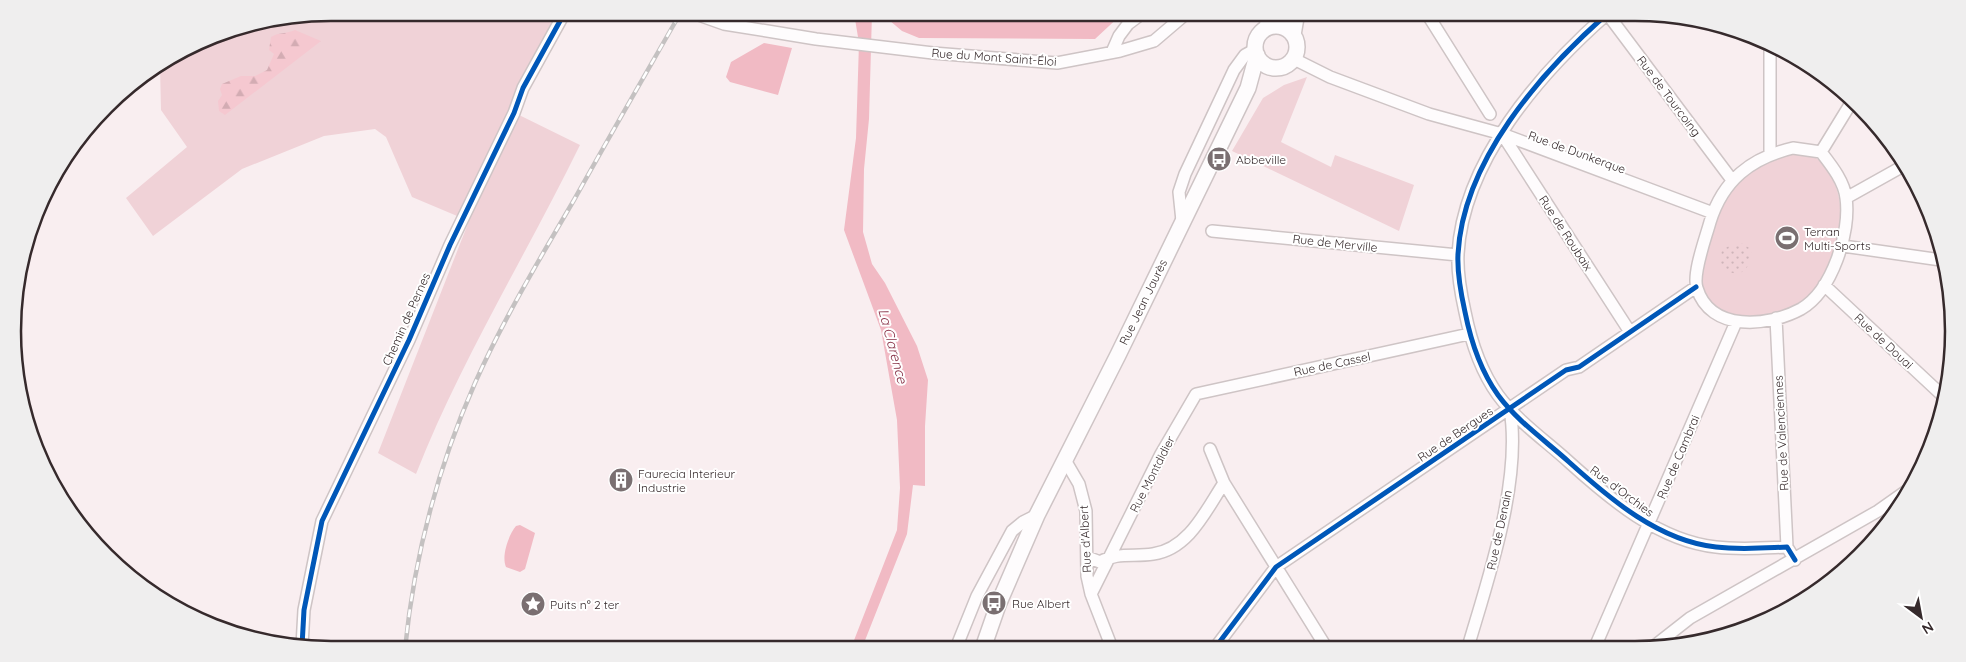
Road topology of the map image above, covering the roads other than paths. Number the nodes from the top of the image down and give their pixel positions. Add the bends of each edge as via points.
1 (560, 21) edge
2 (716, 21) edge
3 (1132, 21) edge
4 (1177, 21) edge
5 (1295, 21) edge
6 (1432, 21) edge
7 (1597, 21) edge
8 (1612, 21) edge
9 (1270, 22) edge
10 (1293, 35) junction
11 (1112, 52) junction
12 (1256, 52) junction
13 (1770, 52) edge
14 (1294, 58) junction
15 (1275, 68) junction
16 (1248, 88) junction
17 (1848, 106) edge
18 (1490, 114) dead end
19 (1502, 134) junction
20 (1821, 152) junction
21 (1770, 153) junction
22 (1899, 169) edge
23 (1732, 180) junction
24 (1846, 198) junction
25 (1713, 213) junction
26 (1182, 221) junction
27 (1212, 231) dead end
28 (1843, 246) junction
29 (1458, 255) junction
30 (1936, 259) edge
31 (1824, 285) junction
32 (1696, 287) junction
33 (1776, 318) junction
34 (1736, 322) junction
35 (1630, 332) junction
36 (1469, 334) junction
37 (1939, 392) edge
38 (1196, 394) joint
39 (1510, 410) junction
40 (1210, 449) dead end
41 (1065, 460) junction
42 (1224, 483) junction
43 (1896, 499) edge
44 (1037, 515) junction
45 (1649, 525) junction
46 (1787, 547) junction
47 (1769, 548) junction
48 (1111, 556) junction
49 (1087, 557) junction
50 (1795, 560) junction
51 (1783, 566) junction
52 (1276, 567) junction
53 (1091, 594) junction
54 (302, 639) edge
55 (1663, 639) edge
56 (959, 641) edge
57 (985, 641) edge
58 (1109, 641) edge
59 (1220, 641) edge
60 (1322, 641) edge
61 (1470, 641) edge
62 (1598, 641) edge

1 - 54 street, Chemin de Pernes via 523,88 409,340 322,521 304,610
2 - 11 street, Rue du Mont Saint-Éloi via 851,44 1057,63
3 - 11 street
4 - 11 street, Rue du Mont Saint-Éloi via 1154,41
5 - 10 main road
6 - 18 street
7 - 19 street via 1543,76
8 - 23 street, Rue de Tourcoing
9 - 10 main road
9 - 12 main road via 1257,39
10 - 14 main road via 1297,47
12 - 15 main road via 1264,64
12 - 16 main road, Rue Jean Jaurès
12 - 26 street via 1245,55 1234,70 1185,174 1179,192
13 - 21 street
14 - 15 main road via 1286,66
14 - 19 street, Rue de Dunkerque via 1330,78 1420,110
15 - 16 main road, Rue Jean Jaurès
16 - 26 main road, Rue Jean Jaurès
17 - 20 street
19 - 25 street, Rue de Dunkerque
19 - 29 street via 1473,186 1463,216
19 - 35 street, Rue de Roubaix
20 - 21 street via 1793,148
20 - 24 street via 1838,177
21 - 23 street
22 - 24 street
23 - 25 street via 1721,194
24 - 28 street
25 - 32 street
26 - 41 main road, Rue Jean Jaurès
27 - 29 street, Rue de Merville
28 - 30 street
28 - 31 street
29 - 36 street via 1460,291
31 - 33 street via 1802,308
31 - 37 street, Rue de Douai
32 - 34 street via 1704,303 1717,315
32 - 35 street, Rue de Bergues
33 - 34 street
33 - 46 street, Rue de Valenciennes
34 - 45 street, Rue de Cambrai
35 - 39 street, Rue de Bergues via 1579,367 1566,370
36 - 38 street, Rue de Cassel
36 - 39 street via 1482,368
38 - 48 street, Rue Montdidier via 1161,454
39 - 45 street, Rue d'Orchies via 1592,483
39 - 52 street, Rue de Bergues
39 - 61 street, Rue de Denain via 1512,463 1488,581
40 - 42 street
41 - 44 main road, Rue Jean Jaurès
41 - 49 street, Rue d'Albert via 1079,484 1086,511
42 - 48 street via 1192,532 1172,549 1154,554
42 - 52 street
43 - 50 street
44 - 56 street via 1012,531 977,596
44 - 57 main road, Rue Jean Jaurès
45 - 47 street, Rue d'Orchies via 1690,542 1714,547
45 - 62 street, Rue de Cambrai
46 - 47 street, Rue d'Orchies
46 - 50 street
47 - 51 street
48 - 49 street via 1100,562
48 - 53 street, Rue Montdidier
49 - 53 street, Rue d'Albert
50 - 51 street
51 - 55 street via 1690,618
52 - 59 street, Rue de Bergues
52 - 60 street
53 - 58 street, Rue d'Albert

